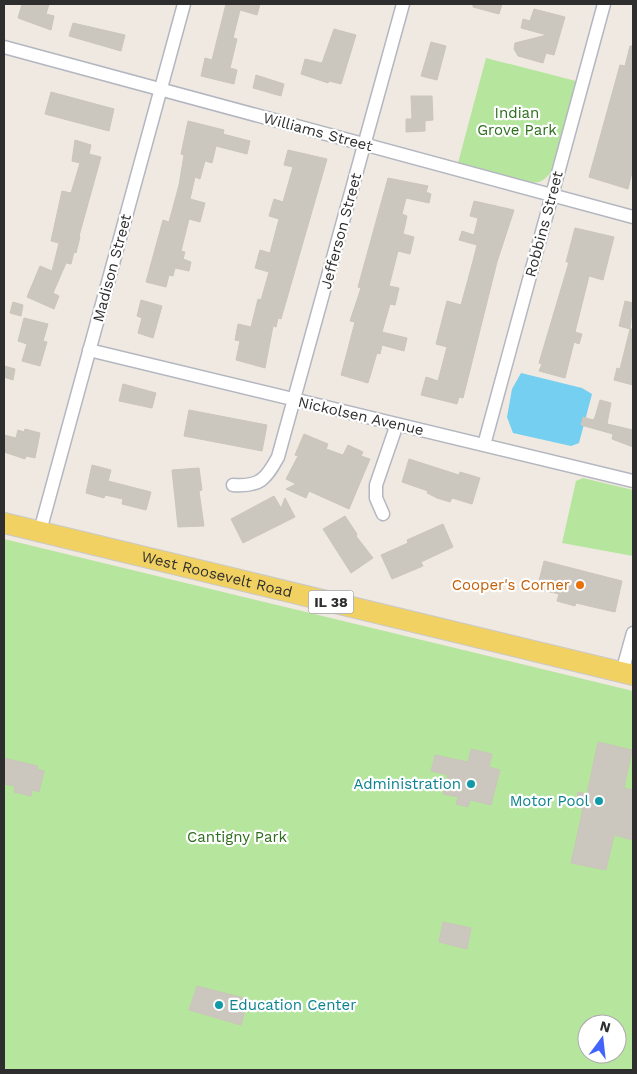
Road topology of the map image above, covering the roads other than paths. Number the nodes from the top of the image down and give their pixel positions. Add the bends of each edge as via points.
1 (184, 4) edge
2 (403, 4) edge
3 (604, 4) edge
4 (4, 47) edge
5 (160, 89) junction
6 (365, 145) junction
7 (552, 195) junction
8 (633, 217) edge
9 (89, 350) junction
10 (295, 400) junction
11 (397, 424) junction
12 (484, 445) junction
13 (633, 481) edge
14 (233, 485) dead end
15 (384, 514) dead end
16 (4, 523) edge
17 (40, 531) junction
18 (633, 633) edge
19 (628, 674) edge

1 - 5 street, Madison Street
2 - 6 street, Jefferson Street
3 - 7 street, Robbins Street
4 - 5 street, Williams Street
5 - 6 street, Williams Street
5 - 9 street, Madison Street
6 - 7 street, Williams Street
6 - 10 street, Jefferson Street
7 - 8 street, Williams Street
7 - 12 street, Robbins Street
9 - 10 street, Nickolsen Avenue
9 - 17 street, Madison Street
10 - 11 street, Nickolsen Avenue
10 - 14 street, Jefferson Street via 278,457 268,476 249,486
11 - 12 street, Nickolsen Avenue
11 - 15 street via 376,485 376,498
12 - 13 street, Nickolsen Avenue
16 - 17 main road, West Roosevelt Road / IL 38
17 - 19 main road, West Roosevelt Road / IL 38
18 - 19 street

